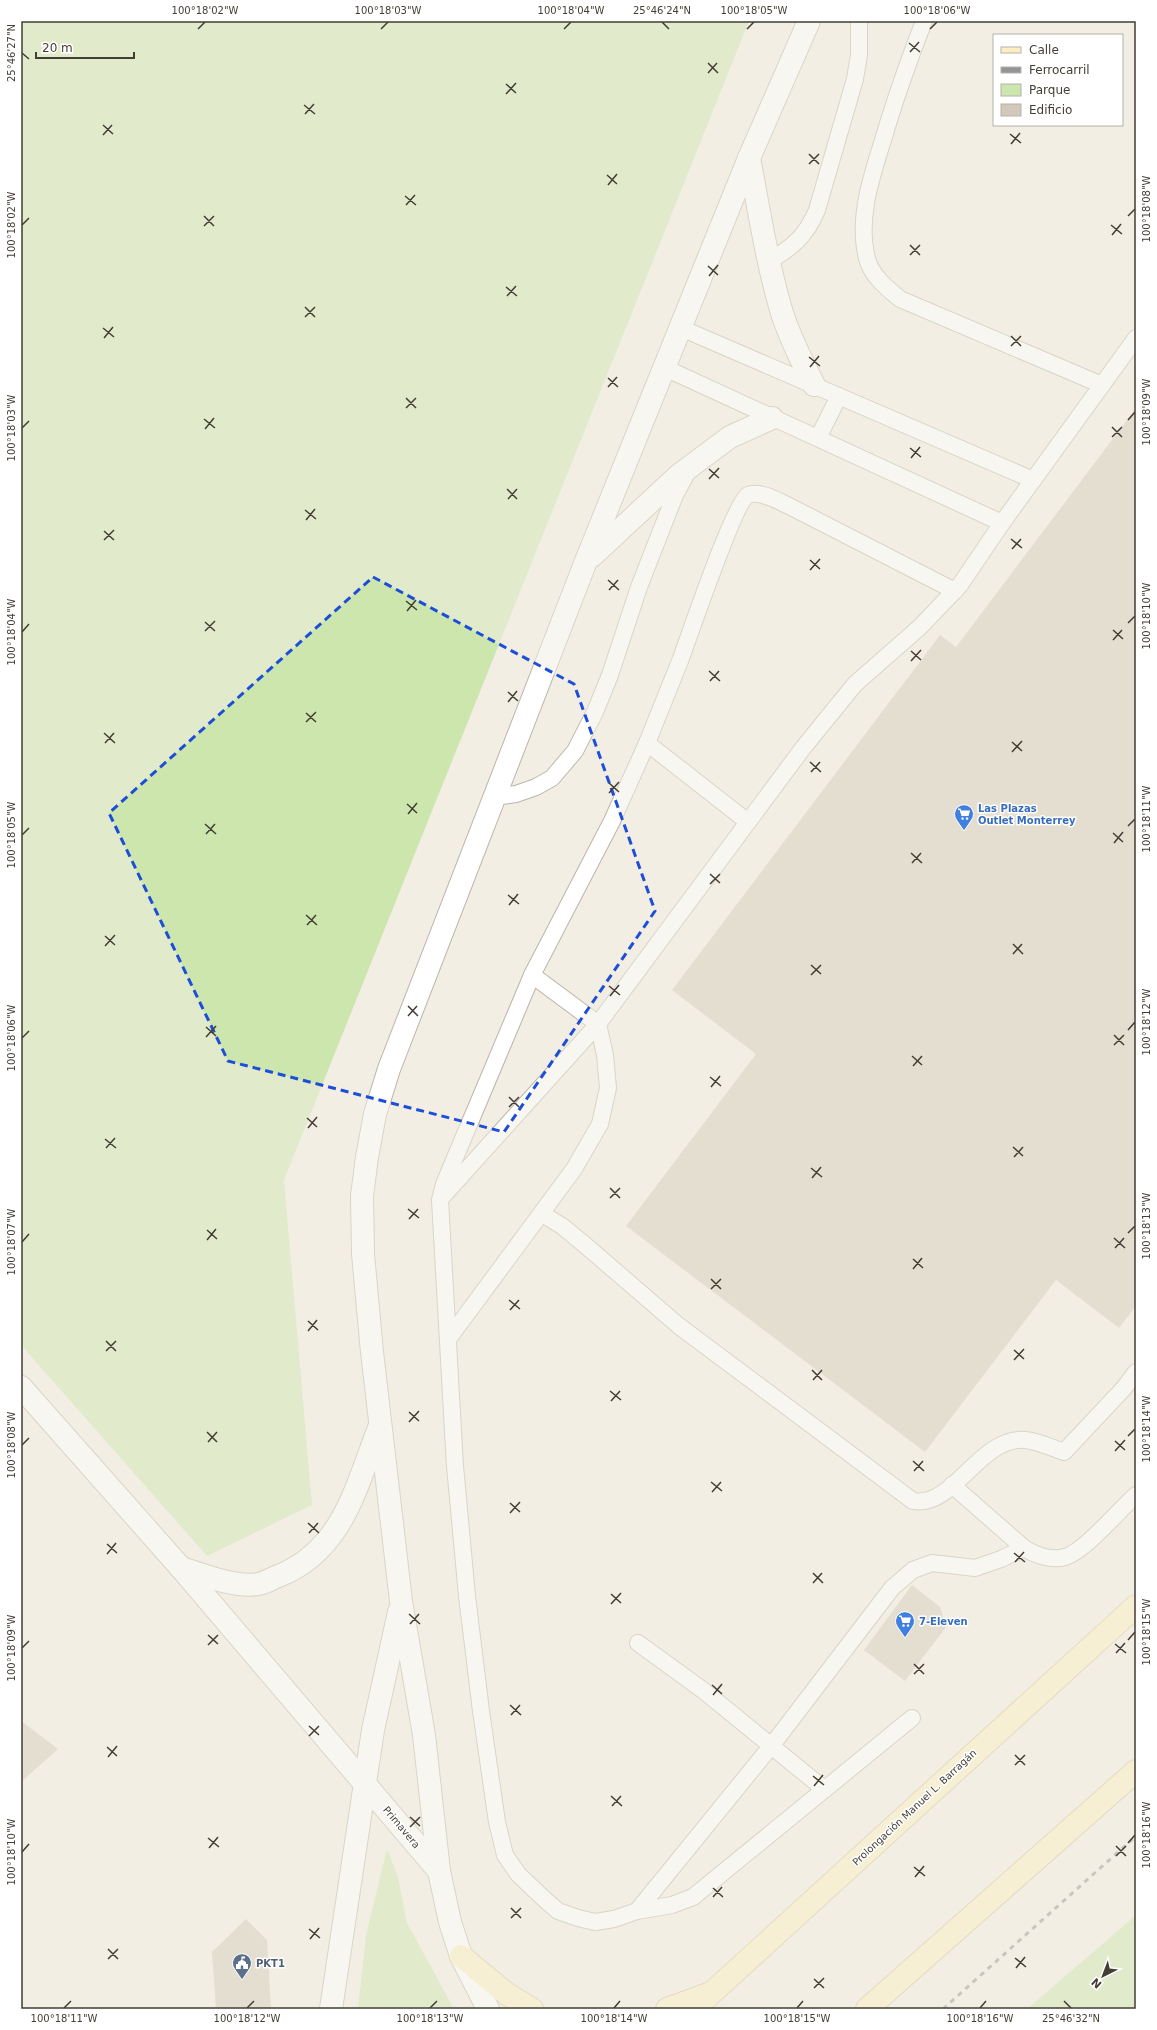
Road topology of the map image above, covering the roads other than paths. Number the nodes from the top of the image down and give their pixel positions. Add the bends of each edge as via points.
1 (809, 21) edge
2 (859, 21) edge
3 (924, 21) edge
4 (749, 158) junction
5 (769, 261) junction
6 (681, 328) junction
7 (1136, 338) edge
8 (665, 368) junction
9 (814, 385) junction
10 (1102, 385) junction
11 (839, 396) junction
12 (772, 418) junction
13 (818, 438) junction
14 (691, 466) junction
15 (1033, 480) junction
16 (1002, 522) junction
17 (586, 561) junction
18 (955, 590) junction
19 (646, 743) junction
20 (495, 797) junction
21 (748, 822) junction
22 (532, 975) junction
23 (598, 1024) junction
24 (440, 1200) junction
25 (542, 1214) junction
26 (449, 1338) junction
27 (1136, 1372) edge
28 (21, 1387) edge
29 (380, 1425) junction
30 (952, 1484) junction
31 (1136, 1494) edge
32 (1024, 1548) junction
33 (181, 1568) junction
34 (401, 1601) junction
35 (1136, 1606) edge
36 (638, 1643) dead end
37 (912, 1718) dead end
38 (772, 1745) junction
39 (1136, 1771) edge
40 (365, 1783) junction
41 (824, 1789) junction
42 (439, 1871) junction
43 (637, 1911) junction
44 (461, 1956) junction
45 (712, 1992) junction
46 (331, 2009) edge
47 (488, 2009) edge
48 (532, 2009) edge
49 (667, 2009) edge
50 (694, 2009) edge
51 (867, 2009) edge

1 - 4 street
2 - 5 lane via 859,55 855,79 817,210 811,225 800,239
3 - 10 lane via 897,94 864,213 864,246 869,264 878,280 900,299
4 - 5 street
4 - 6 street
5 - 9 street via 782,314 796,350
6 - 8 street
6 - 9 lane
7 - 10 lane
8 - 12 lane
8 - 17 street
9 - 11 lane
10 - 15 lane
11 - 13 lane
11 - 15 lane
12 - 13 lane
12 - 14 street via 730,437
13 - 16 lane
14 - 17 street
14 - 20 lane via 667,516 639,587 610,675 575,750 552,778 516,794
15 - 16 lane
16 - 18 lane
17 - 20 street
18 - 19 lane via 766,496 748,496 739,507 712,572 680,661
18 - 21 lane via 920,627 855,684
19 - 21 lane
19 - 22 lane via 612,821
20 - 29 street via 388,1068 375,1114 367,1157 362,1196 363,1254
21 - 23 lane
22 - 23 lane
22 - 24 lane via 444,1184
23 - 24 lane
23 - 25 lane via 605,1055 608,1088 600,1124 574,1169
24 - 26 lane
25 - 26 lane
25 - 30 lane via 586,1245 679,1326 913,1501 922,1503 932,1500
26 - 43 lane via 455,1466 467,1596 497,1822 505,1855 518,1874 558,1911 595,1922
27 - 30 lane via 1064,1452 1025,1440 1010,1442 992,1450
28 - 33 street, Primavera
29 - 33 street via 343,1517 329,1540 310,1559 295,1569 258,1584 229,1582
29 - 34 street
30 - 32 lane
31 - 32 lane via 1079,1549 1064,1557 1049,1558 1033,1554
32 - 38 lane via 975,1568 932,1562 913,1570 901,1579
33 - 40 street, Primavera
34 - 40 street via 377,1710
34 - 42 street via 424,1735
35 - 45 main road, Prolongación Manuel L. Barragán
36 - 38 lane
37 - 41 lane
38 - 41 lane
38 - 43 lane
39 - 51 main road
40 - 42 street, Primavera
40 - 46 street
41 - 43 lane via 693,1897 672,1905
42 - 44 street via 450,1922
44 - 47 street
44 - 48 main road via 507,1994
45 - 49 main road
45 - 50 main road, Prolongación Manuel L. Barragán

